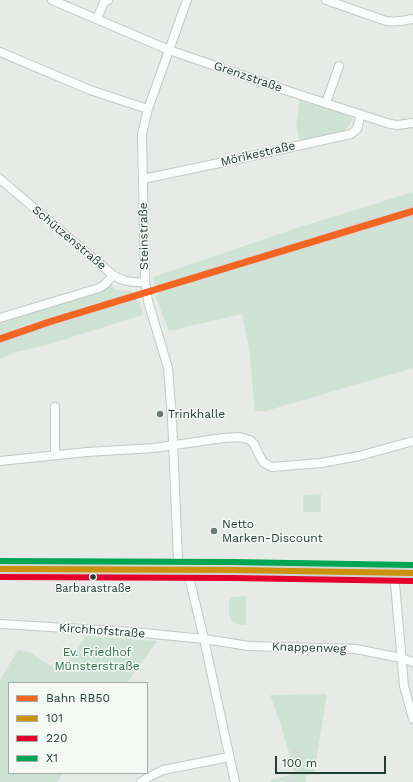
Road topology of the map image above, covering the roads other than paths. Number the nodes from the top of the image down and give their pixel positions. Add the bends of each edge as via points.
1 (52, 0) edge
2 (108, 0) edge
3 (187, 0) edge
4 (326, 0) edge
5 (97, 19) junction
6 (413, 19) edge
7 (169, 50) junction
8 (0, 52) edge
9 (339, 66) dead end
10 (326, 103) junction
11 (148, 110) junction
12 (361, 114) junction
13 (413, 123) edge
14 (0, 179) edge
15 (143, 179) junction
16 (113, 275) junction
17 (145, 282) junction
18 (0, 318) edge
19 (55, 407) dead end
20 (413, 441) edge
21 (173, 445) junction
22 (55, 455) junction
23 (0, 461) edge
24 (0, 569) edge
25 (183, 570) junction
26 (394, 572) junction
27 (413, 573) edge
28 (0, 624) edge
29 (204, 639) junction
30 (401, 658) junction
31 (413, 662) edge
32 (413, 719) edge
33 (229, 757) junction
34 (141, 782) edge
35 (235, 782) edge

1 - 5 street, Grenzstraße
2 - 5 street via 104,2
3 - 7 street, Steinstraße
4 - 6 street via 386,21 402,22
5 - 7 street, Grenzstraße
7 - 10 street, Grenzstraße
7 - 11 street, Steinstraße
8 - 11 street via 90,90
9 - 10 street
10 - 12 street, Grenzstraße
11 - 15 street, Steinstraße via 142,134
12 - 13 street, Grenzstraße via 390,124
12 - 15 street, Mörikestraße via 357,130 351,134
14 - 16 street, Schützenstraße
15 - 17 street, Steinstraße
16 - 17 street, Schützenstraße via 126,282
16 - 18 street via 99,288
17 - 21 street, Steinstraße via 148,301 168,368
19 - 22 street
20 - 21 street via 359,456 272,467 264,463 250,440 240,437
21 - 22 street
21 - 25 street, Steinstraße via 178,560
22 - 23 street
24 - 25 main road
25 - 26 main road
25 - 29 street via 190,581
26 - 27 main road
26 - 30 street
28 - 29 street, Kirchhofstraße
29 - 30 street, Knappenweg via 248,646 356,649
29 - 33 street
30 - 31 street, Knappenweg
30 - 32 street via 404,686
33 - 34 street via 163,770
33 - 35 street

